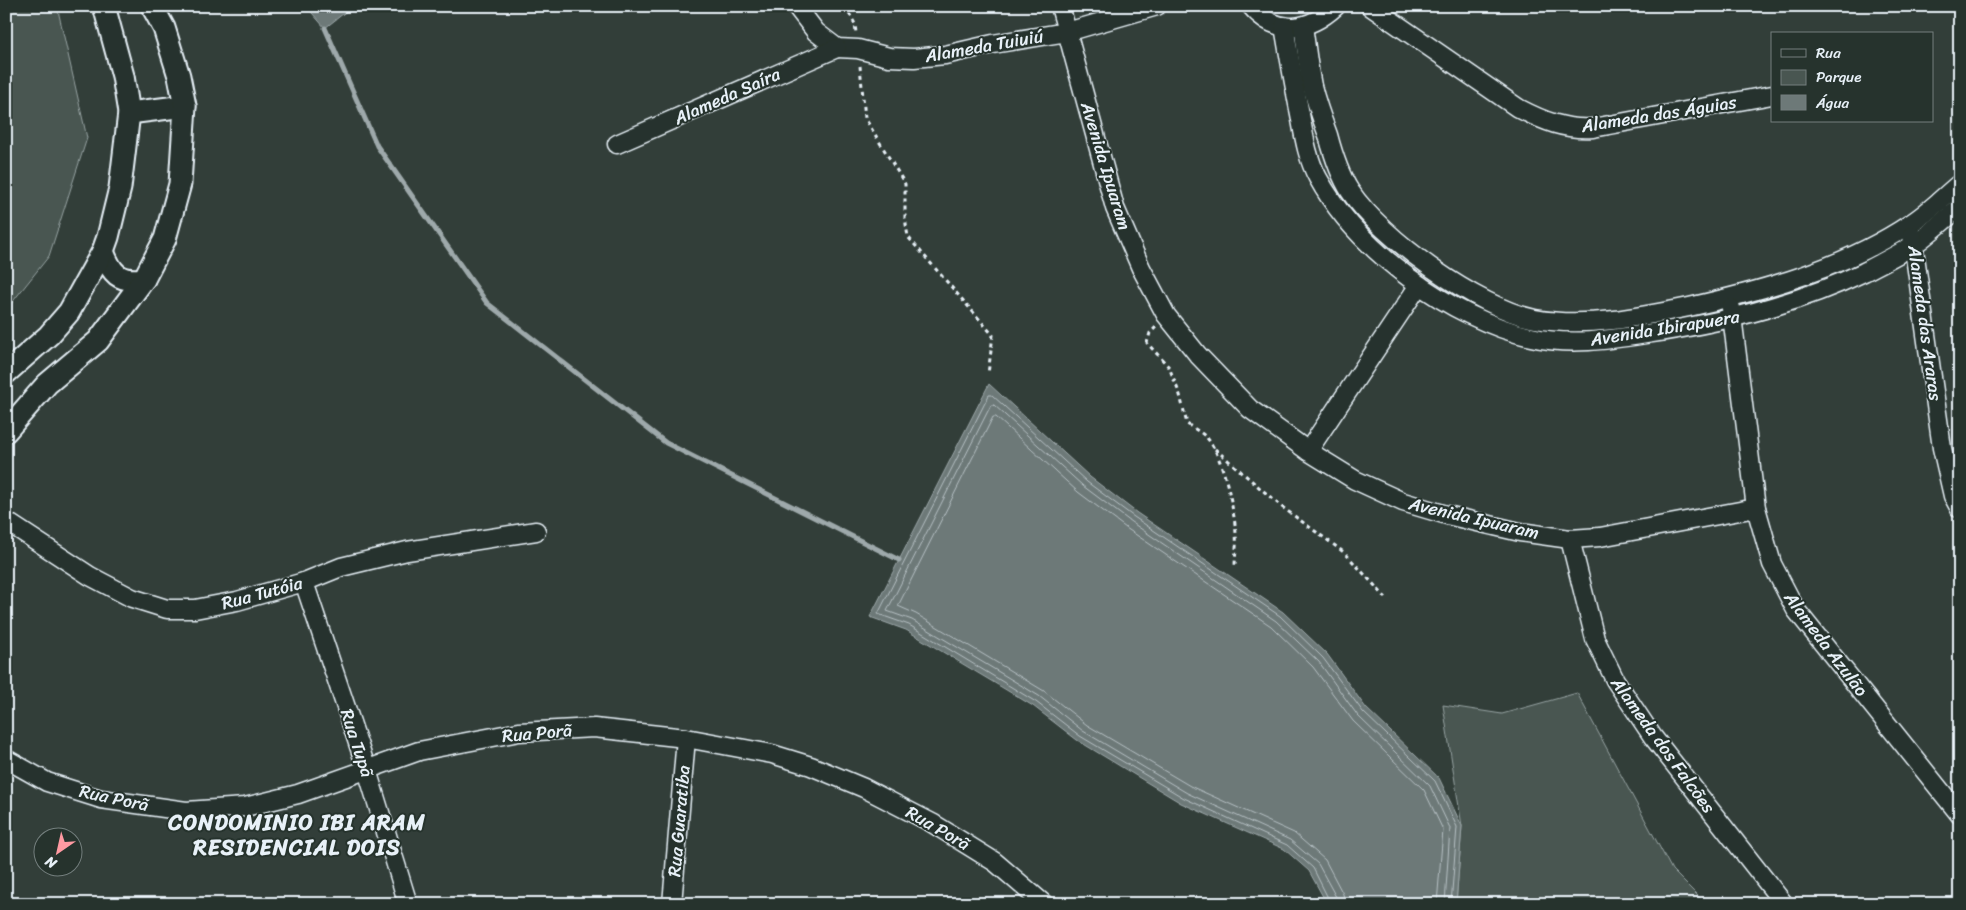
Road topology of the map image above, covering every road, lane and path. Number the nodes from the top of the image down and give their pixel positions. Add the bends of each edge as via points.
1 (104, 6) edge
2 (152, 6) edge
3 (796, 6) edge
4 (845, 6) edge
5 (1060, 6) edge
6 (1157, 6) edge
7 (1251, 6) edge
8 (1336, 6) edge
9 (1370, 6) edge
10 (1284, 26) junction
11 (1303, 26) junction
12 (1067, 32) junction
13 (837, 48) junction
14 (858, 49) junction
15 (1771, 95) edge
16 (185, 106) junction
17 (129, 113) junction
18 (617, 144) dead end
19 (1960, 184) edge
20 (1960, 207) edge
21 (1909, 225) junction
22 (1915, 244) junction
23 (104, 251) junction
24 (144, 279) junction
25 (1419, 285) junction
26 (1730, 298) junction
27 (1166, 315) junction
28 (1732, 319) junction
29 (6, 373) edge
30 (988, 374) dead end
31 (6, 431) edge
32 (1214, 448) junction
33 (1308, 451) junction
34 (1756, 508) junction
35 (1960, 509) edge
36 (6, 521) edge
37 (536, 531) dead end
38 (1570, 539) junction
39 (1235, 568) dead end
40 (304, 582) junction
41 (1386, 598) dead end
42 (686, 738) junction
43 (6, 759) edge
44 (367, 770) junction
45 (1960, 815) edge
46 (408, 904) edge
47 (672, 904) edge
48 (1044, 904) edge
49 (1784, 904) edge

1 - 17 street via 123,76
2 - 16 street via 164,28
3 - 13 street via 816,32
4 - 14 path via 855,24
5 - 12 street, Avenida Ipuaram
6 - 12 street, Alameda Tuiuiú
7 - 10 street via 1270,22
8 - 11 street via 1322,19
9 - 15 street, Alameda das Águias via 1518,108 1559,126 1593,128
10 - 11 street
10 - 25 street, Avenida Ibirapuera via 1307,151 1317,177 1366,243
11 - 26 street, Avenida Ibirapuera via 1312,86 1336,161 1350,191 1381,227 1422,262 1501,309 1534,319 1588,322 1651,315
12 - 14 street, Alameda Tuiuiú via 914,58 889,57
12 - 27 street, Avenida Ipuaram via 1115,208
13 - 14 street, Alameda Tuiuiú
13 - 18 street, Alameda Saíra
14 - 30 path via 865,118 905,184 908,237 993,335
16 - 17 street
16 - 24 street via 180,184 165,239
17 - 23 street via 120,188
19 - 21 street, Avenida Ibirapuera
20 - 22 street, Avenida Ibirapuera
21 - 22 street, Alameda das Araras
21 - 26 street, Avenida Ibirapuera via 1860,252 1787,281
22 - 28 street, Avenida Ibirapuera via 1829,288
22 - 35 street, Alameda das Araras via 1942,448 1953,496
23 - 24 street via 111,268 121,277 133,281
23 - 29 street via 69,312 49,335
24 - 31 street via 98,341 46,384
25 - 28 street, Avenida Ibirapuera via 1495,326 1540,338 1576,342 1601,341
25 - 33 street
26 - 28 street, Alameda Azulão
27 - 32 path via 1150,333 1147,343 1169,367 1187,424 1206,437
27 - 33 street, Avenida Ipuaram via 1250,409
28 - 34 street, Alameda Azulão
32 - 39 path via 1232,502 1236,534
32 - 41 path via 1282,507 1345,553
33 - 38 street, Avenida Ipuaram via 1354,480 1403,502 1520,532
34 - 38 street, Avenida Ipuaram via 1600,537
34 - 45 street, Alameda Azulão via 1772,564 1796,610
36 - 40 street, Rua Tutóia via 90,576 132,598 167,609 195,610
37 - 40 street, Rua Tutóia via 407,550 341,567
38 - 49 street, Alameda dos Falcões via 1595,639 1614,680 1653,737
40 - 44 street, Rua Tupã
42 - 44 street, Rua Porã via 594,728 519,732 419,751
42 - 47 street, Rua Guaratiba
42 - 48 street, Rua Porã via 772,754 864,788 932,823 996,862
43 - 44 street, Rua Porã via 47,782 101,799 186,811 245,807 298,794
44 - 46 street, Rua Tupã

